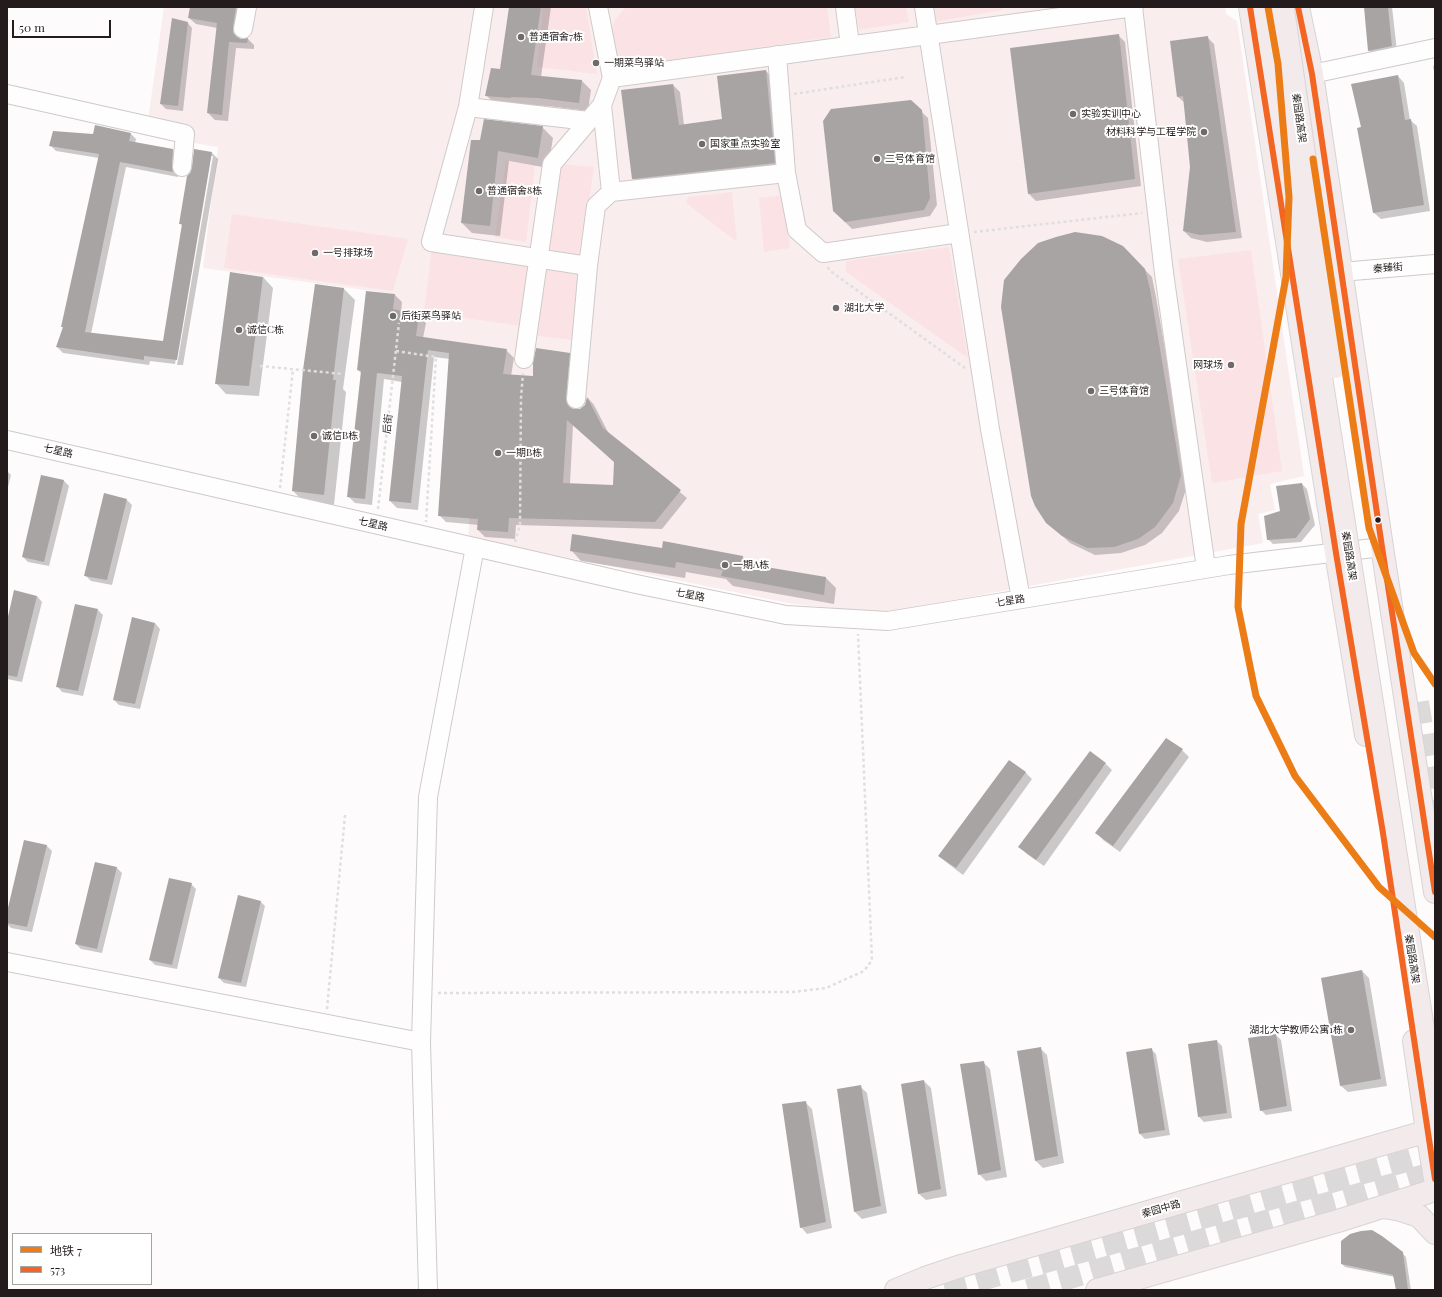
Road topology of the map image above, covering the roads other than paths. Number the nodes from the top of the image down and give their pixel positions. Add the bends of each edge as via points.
1 (247, 7) edge
2 (484, 7) edge
3 (598, 7) edge
4 (845, 7) edge
5 (924, 7) edge
6 (1133, 7) edge
7 (1274, 8) edge
8 (1011, 15) edge
9 (243, 29) dead end
10 (929, 34) junction
11 (850, 45) junction
12 (1435, 48) edge
13 (777, 55) junction
14 (1312, 74) junction
15 (612, 78) junction
16 (7, 94) edge
17 (602, 105) junction
18 (468, 107) junction
19 (588, 121) junction
20 (182, 167) dead end
21 (786, 173) junction
22 (611, 192) junction
23 (959, 233) junction
24 (538, 258) junction
25 (1435, 264) edge
26 (588, 266) junction
27 (1341, 272) junction
28 (524, 359) road end
29 (576, 399) dead end
30 (7, 440) edge
31 (475, 547) junction
32 (1382, 547) junction
33 (1336, 552) junction
34 (1206, 568) junction
35 (1021, 599) junction
36 (1397, 640) junction
37 (1418, 702) tunnel mouth
38 (1435, 892) edge
39 (7, 962) edge
40 (1435, 1013) edge
41 (421, 1042) junction
42 (1417, 1060) junction
43 (1435, 1105) edge
44 (1431, 1130) edge
45 (1382, 1146) junction
46 (1435, 1179) edge
47 (1435, 1190) edge
48 (1384, 1207) junction
49 (1435, 1233) edge
50 (428, 1290) edge
51 (896, 1290) edge
52 (1097, 1290) edge

1 - 9 street
2 - 18 street
3 - 15 street
4 - 11 street
5 - 10 street
6 - 8 street
6 - 34 street via 1164,273
7 - 14 main road
7 - 33 main road
7 - 40 main road, 秦园路高架, bridge
7 - 43 main road, 秦园路高架, bridge
8 - 10 street
10 - 11 street
10 - 23 street
11 - 13 street
12 - 14 street
13 - 15 street
13 - 21 street
14 - 27 main road
15 - 17 street
16 - 20 street via 185,134
17 - 19 street
17 - 22 street
18 - 19 street
18 - 24 street via 431,242
19 - 24 street via 552,164
21 - 22 street
21 - 23 street via 797,230 823,253
22 - 26 street via 596,206
23 - 35 street via 990,430
24 - 26 street
24 - 28 street
25 - 27 street, 秦臻街
26 - 29 street
27 - 32 main road
30 - 31 street, 七星路
31 - 35 street, 七星路 via 786,615 888,621
31 - 41 street via 428,797
32 - 33 street, 七星路
32 - 36 main road
33 - 34 street, 七星路
33 - 42 main road via 1383,833
34 - 35 street, 七星路
36 - 37 main road
36 - 38 main road
39 - 41 street
41 - 50 street
42 - 44 main road
42 - 45 main road via 1415,1108 1410,1121 1402,1132
44 - 45 main road, 秦园中路
44 - 46 main road
45 - 51 main road, 秦园中路 via 961,1266
47 - 48 main road
48 - 49 main road via 1419,1216
48 - 52 main road

